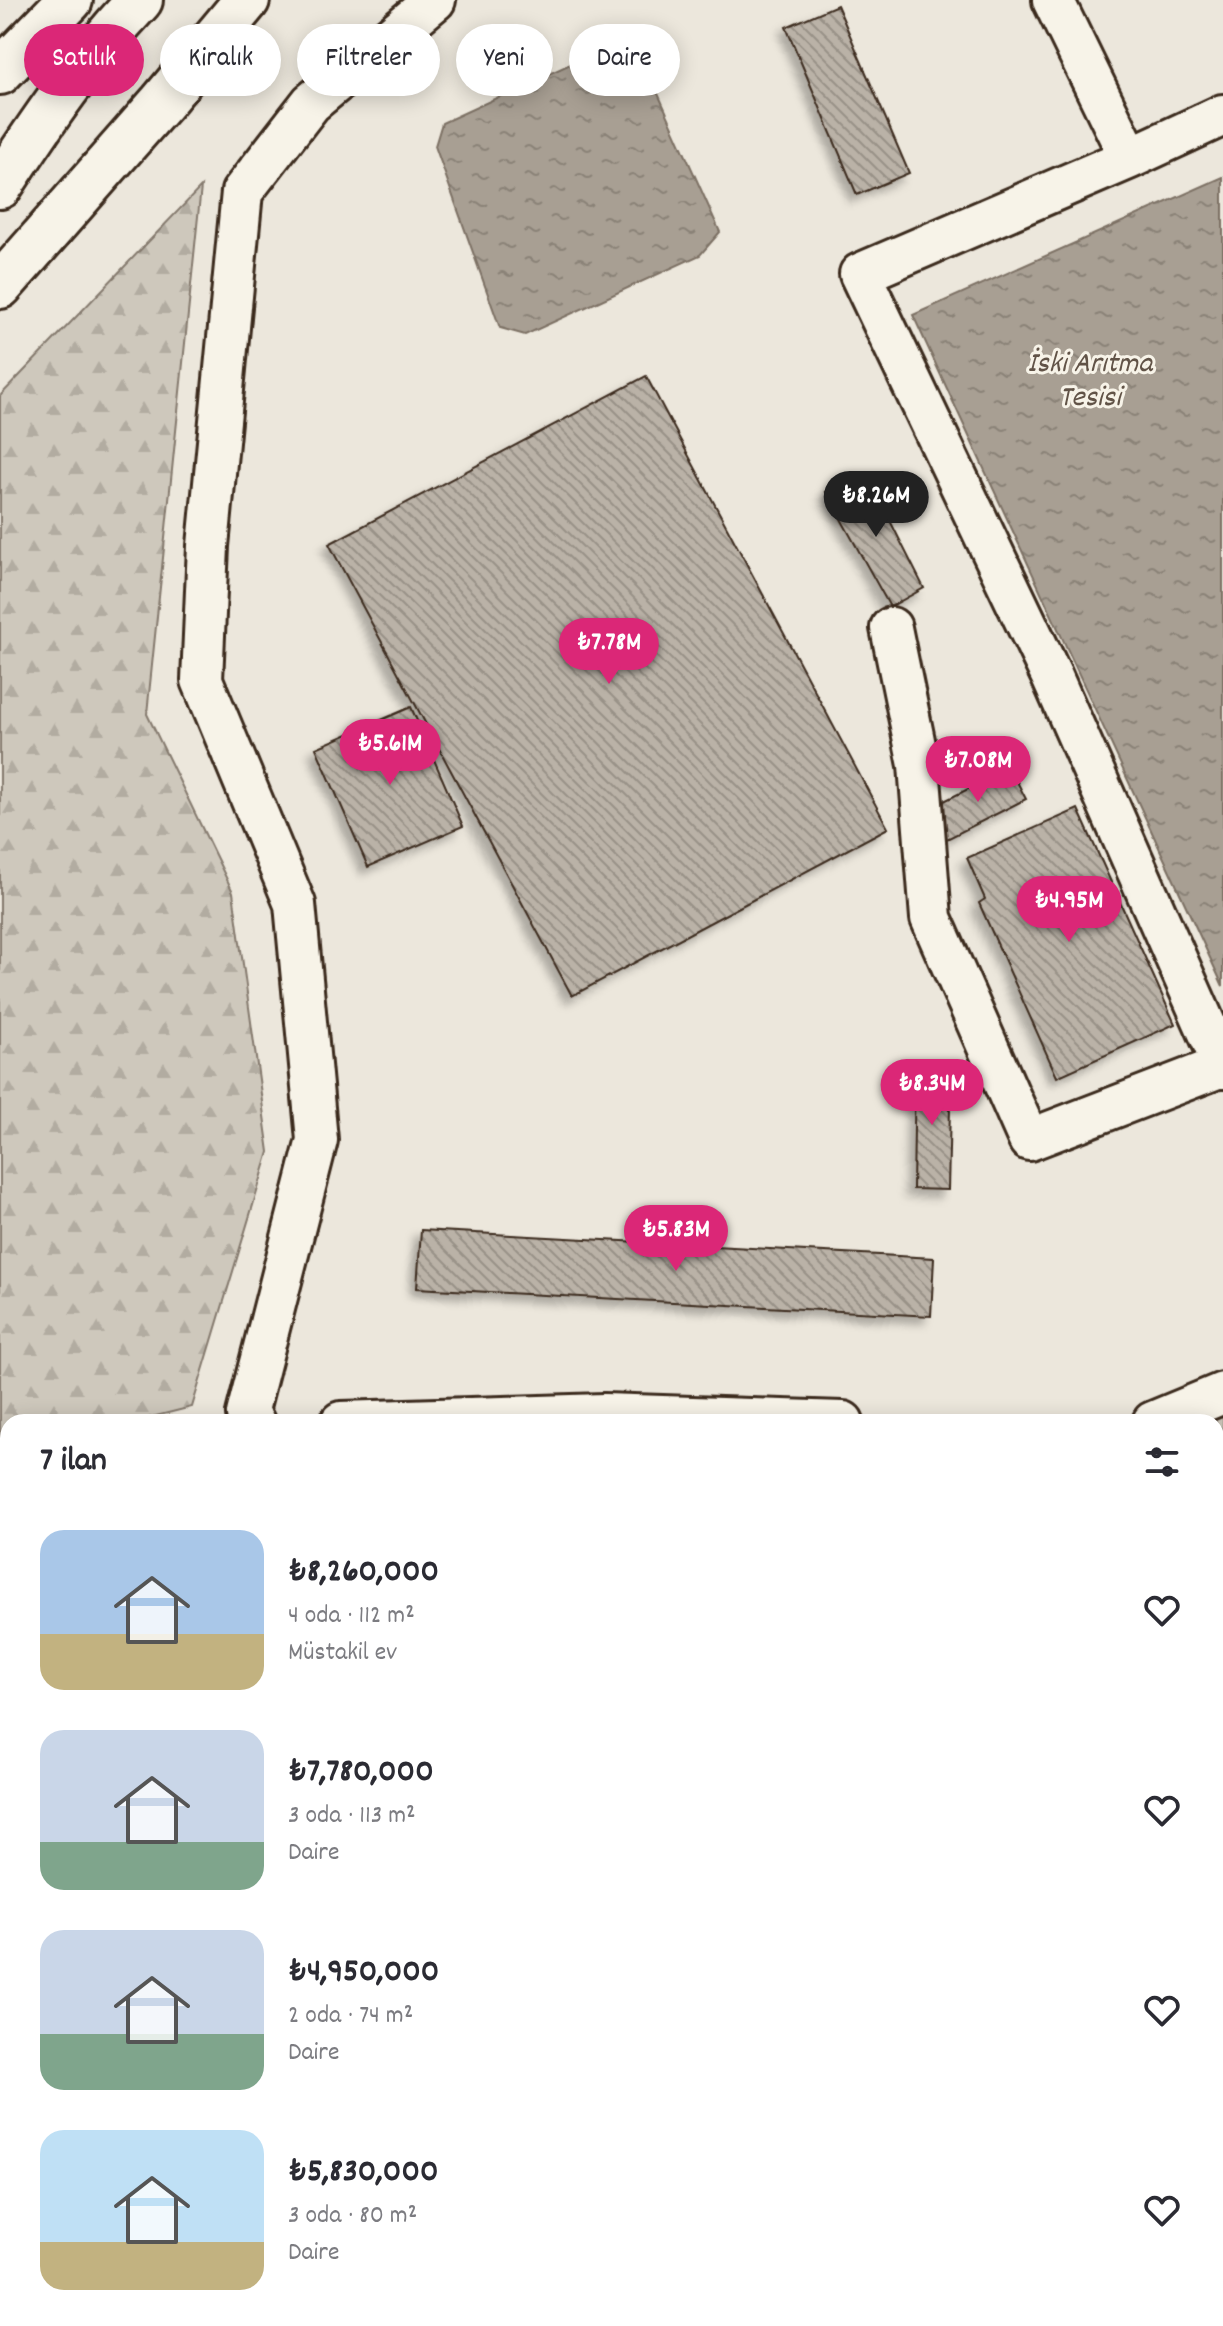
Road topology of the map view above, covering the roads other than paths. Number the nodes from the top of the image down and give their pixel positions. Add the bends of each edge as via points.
1 (70, 0) edge
2 (140, 0) edge
3 (247, 0) edge
4 (435, 0) edge
5 (1053, 0) edge
6 (0, 72) edge
7 (1223, 115) edge
8 (1130, 158) junction
9 (0, 186) edge
10 (0, 286) edge
11 (891, 628) dead end
12 (1223, 1066) edge
13 (1223, 1393) edge
14 (247, 1414) edge
15 (1172, 1414) edge

1 - 6 highway
2 - 9 highway via 60,96
3 - 10 highway
4 - 14 lane via 311,103 242,192 208,546 202,680 295,904 317,1140
5 - 8 lane
7 - 8 lane
8 - 12 lane via 860,274 1052,677
11 - 12 lane via 919,765 931,918 1029,1140
13 - 15 lane

